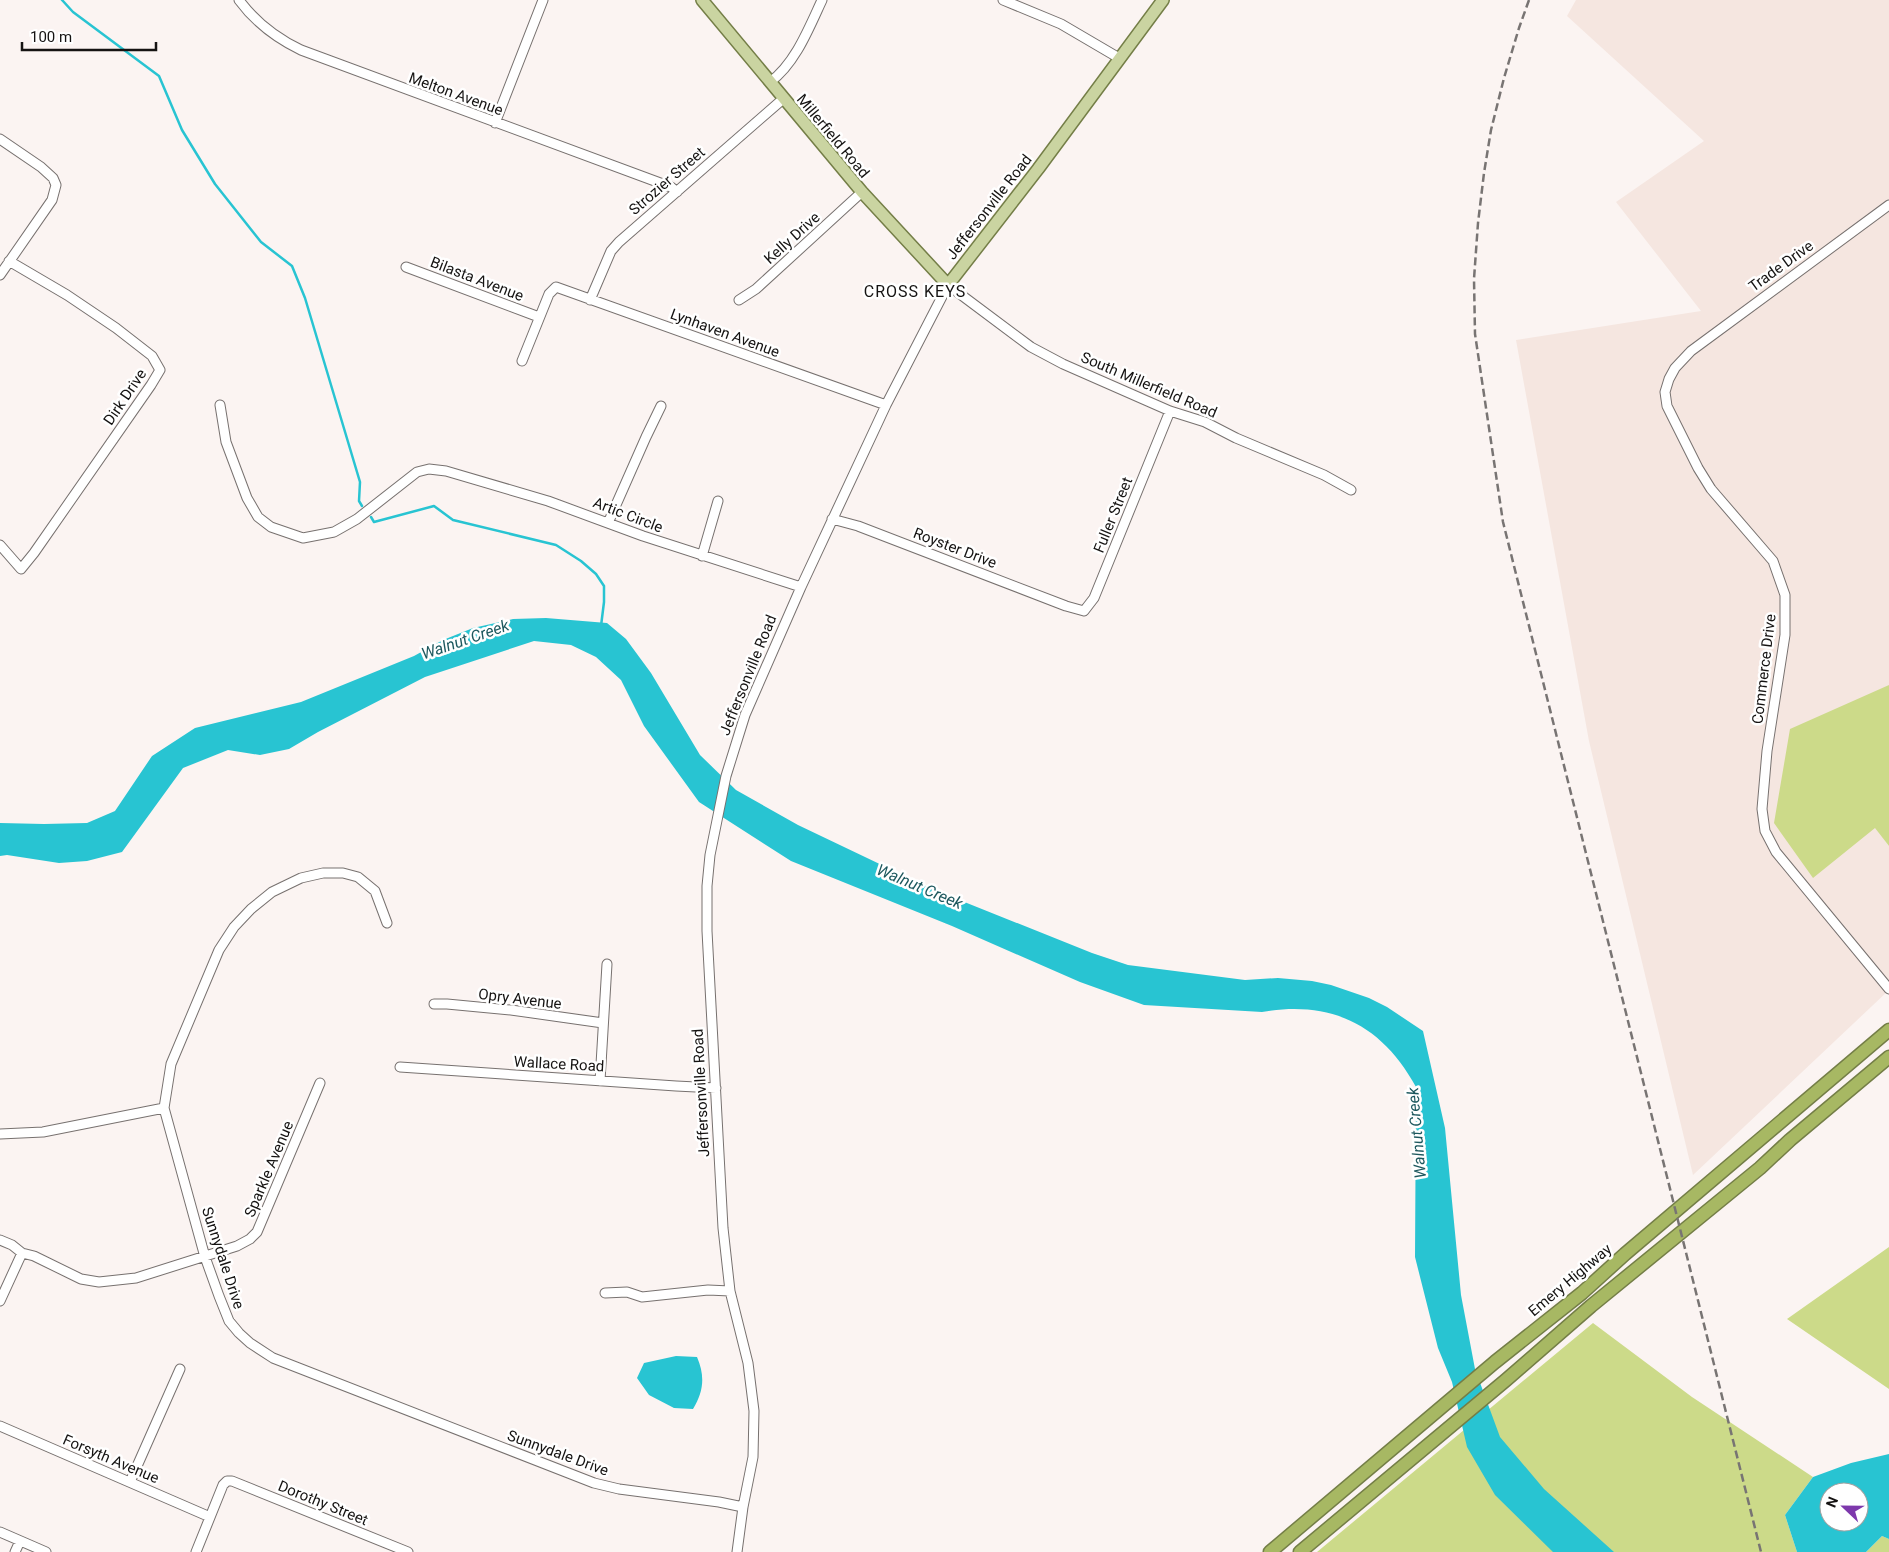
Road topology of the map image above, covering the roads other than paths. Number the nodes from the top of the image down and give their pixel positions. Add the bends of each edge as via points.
1 (239, 0) edge
2 (543, 0) edge
3 (702, 0) edge
4 (822, 0) edge
5 (1003, 0) edge
6 (1163, 0) edge
7 (1119, 58) junction
8 (770, 82) junction
9 (783, 99) junction
10 (495, 123) junction
11 (0, 139) edge
12 (677, 192) junction
13 (862, 192) junction
14 (1889, 205) edge
15 (9, 261) junction
16 (406, 267) dead end
17 (0, 275) edge
18 (948, 285) junction
19 (590, 300) junction
20 (739, 300) dead end
21 (539, 317) junction
22 (1690, 351) joint
23 (522, 361) dead end
24 (220, 405) dead end
25 (886, 405) junction
26 (661, 406) dead end
27 (1170, 411) junction
28 (1351, 490) dead end
29 (718, 501) dead end
30 (832, 519) junction
31 (608, 523) junction
32 (0, 545) edge
33 (702, 556) junction
34 (800, 587) junction
35 (1066, 606) joint
36 (386, 923) dead end
37 (607, 964) dead end
38 (1889, 989) edge
39 (434, 1004) dead end
40 (603, 1023) junction
41 (1889, 1030) edge
42 (1889, 1057) edge
43 (400, 1067) dead end
44 (600, 1080) junction
45 (320, 1083) dead end
46 (716, 1088) junction
47 (164, 1108) junction
48 (0, 1134) edge
49 (0, 1240) edge
50 (22, 1253) junction
51 (205, 1257) junction
52 (730, 1291) junction
53 (1582, 1293) junction
54 (605, 1294) dead end
55 (0, 1301) edge
56 (1591, 1306) junction
57 (180, 1369) dead end
58 (0, 1426) edge
59 (130, 1482) junction
60 (743, 1507) junction
61 (210, 1517) junction
62 (0, 1532) edge
63 (20, 1541) junction
64 (15, 1552) edge
65 (46, 1552) edge
66 (196, 1552) edge
67 (408, 1552) edge
68 (737, 1552) edge
69 (1270, 1552) edge
70 (1300, 1552) edge

1 - 10 street, Melton Avenue via 264,28 284,42
2 - 10 street
3 - 8 main road, Millerfield Road
4 - 8 street via 789,63
5 - 7 street via 1061,24
6 - 7 main road, Jeffersonville Road
7 - 18 main road, Jeffersonville Road
8 - 9 main road, Millerfield Road
9 - 12 street, Strozier Street
9 - 13 main road, Millerfield Road
10 - 12 street, Melton Avenue via 671,187
11 - 15 street via 41,167 56,185 52,200
12 - 19 street, Strozier Street via 628,232 611,251
13 - 18 main road, Millerfield Road
13 - 20 street, Kelly Drive via 756,289
14 - 22 street, Trade Drive
15 - 17 street
15 - 32 street, Dirk Drive via 116,328 152,356 160,370 21,569
16 - 21 street, Bilasta Avenue
18 - 25 street, Jeffersonville Road
18 - 27 street, South Millerfield Road via 1031,347
19 - 21 street, Lynhaven Avenue via 556,287 549,294
19 - 25 street, Lynhaven Avenue
21 - 23 street
22 - 38 street, Commerce Drive via 1669,379 1665,392 1667,406 1707,482 1773,561 1785,595 1785,635 1767,751 1763,799 1765,831 1776,852
24 - 31 street, Artic Circle via 226,442 247,498 258,517 272,527 303,538 334,532 349,524 417,472 429,469 548,500
25 - 30 street, Jeffersonville Road
26 - 31 street
27 - 28 street, South Millerfield Road via 1204,422
27 - 35 street, Fuller Street via 1094,598 1084,611
29 - 33 street
30 - 34 street, Jeffersonville Road
30 - 35 street, Royster Drive
31 - 33 street, Artic Circle
33 - 34 street, Artic Circle
34 - 46 street, Jeffersonville Road via 741,726 726,776 711,849 707,923
36 - 47 street, Sunnydale Drive via 375,892 358,877 343,873 301,878 272,892 251,909 219,950 171,1064
37 - 40 street
39 - 40 street, Opry Avenue via 511,1010
40 - 44 street
41 - 53 highway, Emery Highway
42 - 56 highway
43 - 44 street, Wallace Road
44 - 46 street, Wallace Road
45 - 51 street, Sparkle Avenue via 257,1232 237,1246
46 - 52 street, Jeffersonville Road via 723,1228
47 - 48 street via 43,1132
47 - 51 street, Sunnydale Drive
49 - 50 street, Sparkle Avenue
50 - 51 street, Sparkle Avenue via 81,1279 99,1282 136,1278
50 - 55 street
51 - 60 street, Sunnydale Drive via 229,1321 250,1343 273,1358 594,1483
52 - 54 street via 642,1297 627,1292
52 - 60 street, Jeffersonville Road via 748,1363 754,1411 753,1456
53 - 56 highway
53 - 69 highway, Emery Highway
56 - 70 highway
57 - 59 street
58 - 59 street, Forsyth Avenue
59 - 61 street, Forsyth Avenue
60 - 68 street, Jeffersonville Road
61 - 66 street
61 - 67 street, Dorothy Street via 224,1485 232,1481
62 - 63 street
63 - 64 street
63 - 65 street

